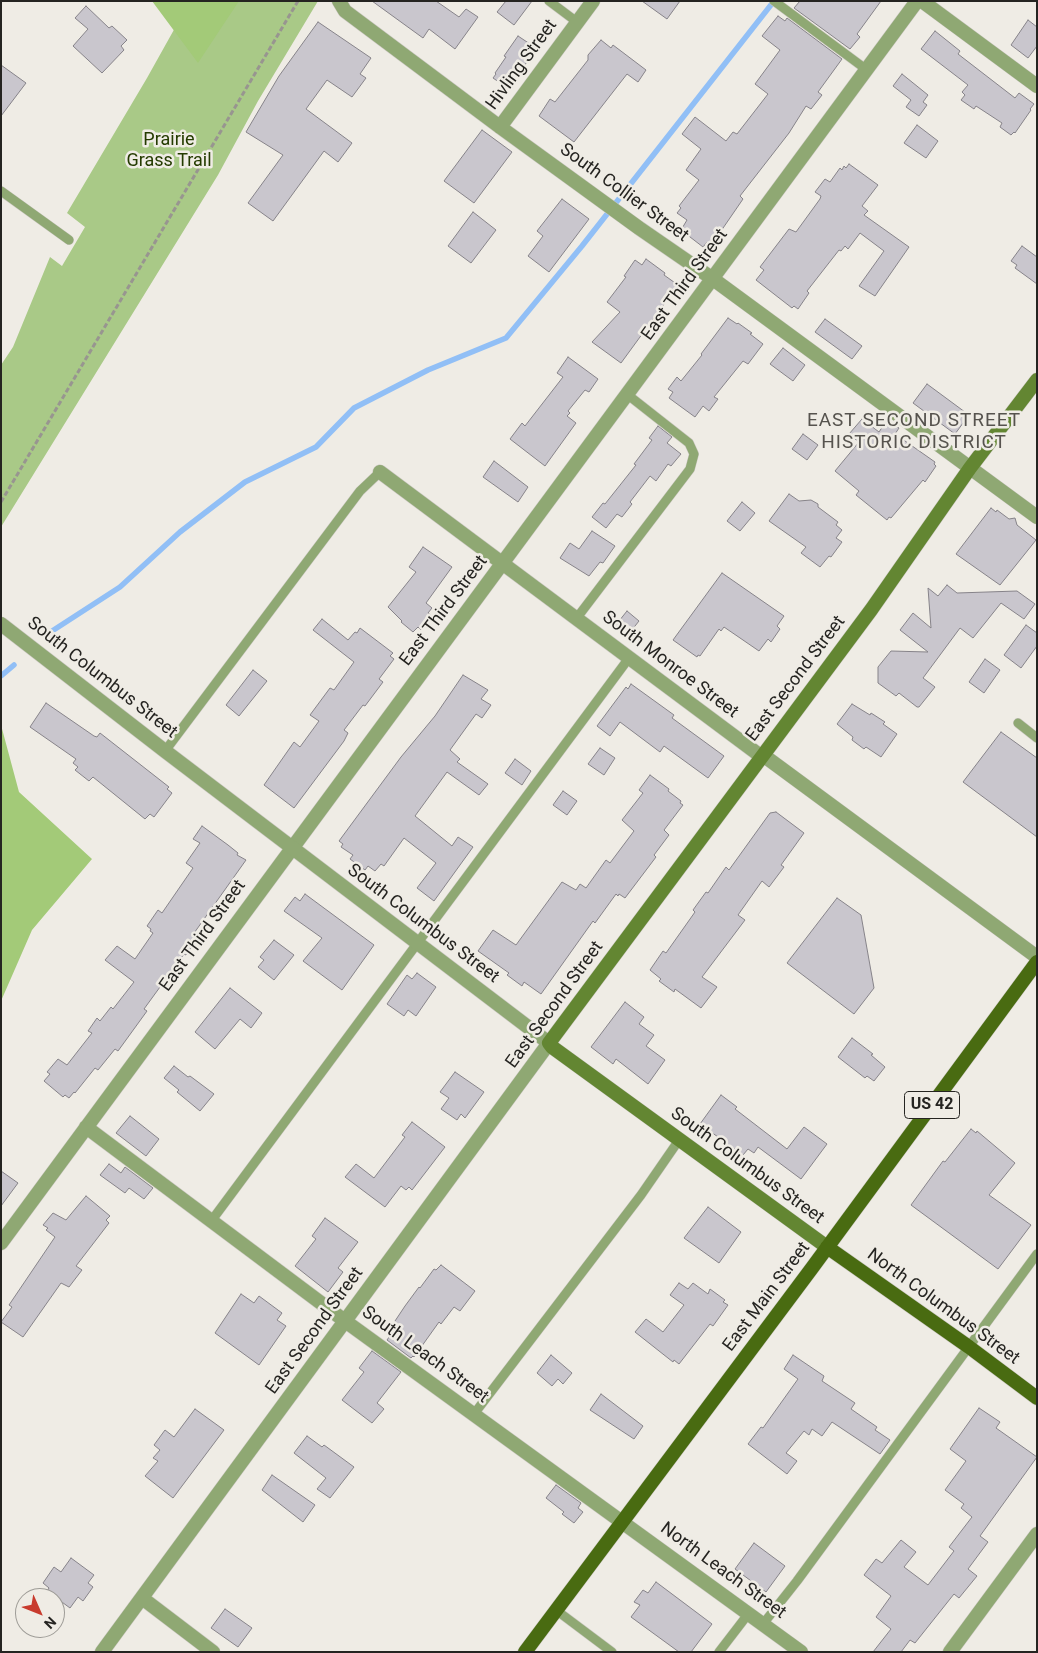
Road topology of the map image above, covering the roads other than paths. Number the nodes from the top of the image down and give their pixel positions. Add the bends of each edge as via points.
1 (340, 1) edge
2 (549, 1) edge
3 (592, 1) edge
4 (774, 1) edge
5 (917, 1) edge
6 (922, 1) edge
7 (577, 22) junction
8 (867, 70) junction
9 (1037, 86) edge
10 (500, 127) junction
11 (1, 192) edge
12 (69, 240) dead end
13 (713, 279) junction
14 (1037, 380) edge
15 (628, 394) junction
16 (970, 468) junction
17 (380, 472) joint
18 (1037, 517) edge
19 (503, 564) junction
20 (576, 619) junction
21 (1, 624) edge
22 (629, 658) junction
23 (1018, 723) dead end
24 (1037, 738) edge
25 (165, 751) junction
26 (762, 757) junction
27 (292, 848) junction
28 (417, 943) junction
29 (1037, 957) edge
30 (1037, 962) edge
31 (550, 1043) junction
32 (86, 1127) junction
33 (679, 1140) junction
34 (212, 1220) junction
35 (1, 1242) edge
36 (828, 1247) junction
37 (1037, 1254) edge
38 (346, 1321) junction
39 (969, 1347) junction
40 (1037, 1398) edge
41 (474, 1414) junction
42 (622, 1522) junction
43 (1037, 1534) edge
44 (142, 1598) junction
45 (556, 1610) junction
46 (748, 1613) junction
47 (763, 1624) junction
48 (102, 1652) edge
49 (213, 1652) edge
50 (525, 1652) edge
51 (612, 1652) edge
52 (719, 1652) edge
53 (801, 1652) edge
54 (950, 1652) edge

1 - 10 street, South Collier Street via 345,11
2 - 7 lane
3 - 7 street, Hivling Street
4 - 8 lane
5 - 8 street, East Third Street
6 - 9 street
7 - 10 street, Hivling Street
8 - 13 street, East Third Street
10 - 13 street, South Collier Street
11 - 12 lane
13 - 15 street, East Third Street
13 - 16 street, South Collier Street
14 - 16 main road, East Second Street
15 - 19 street, East Third Street
15 - 20 lane via 689,443 694,454 690,469
16 - 18 street, South Collier Street
16 - 26 main road, East Second Street via 871,610
17 - 19 street, South Monroe Street
17 - 25 lane via 360,490
19 - 20 street, South Monroe Street
19 - 27 street, East Third Street
20 - 22 street, South Monroe Street
21 - 25 street, South Columbus Street
22 - 26 street, South Monroe Street
22 - 28 lane
23 - 24 lane
25 - 27 street, South Columbus Street
26 - 29 street, South Monroe Street
26 - 31 main road, East Second Street
27 - 28 street, South Columbus Street
27 - 32 street, East Third Street
28 - 31 street, South Columbus Street
28 - 34 lane
30 - 36 main road, East Main Street / US 42
31 - 33 main road, South Columbus Street
31 - 38 street, East Second Street
32 - 34 street, South Leach Street
32 - 35 street, East Third Street
33 - 36 main road, South Columbus Street
33 - 41 lane
34 - 38 street, South Leach Street
36 - 39 main road, North Columbus Street
36 - 42 main road, East Main Street
37 - 39 lane
38 - 41 street, South Leach Street
38 - 44 street, East Second Street
39 - 40 main road, North Columbus Street
39 - 47 lane
41 - 42 street, South Leach Street
42 - 45 main road, East Main Street
42 - 46 street, North Leach Street
43 - 54 street
44 - 48 street, East Second Street
44 - 49 street
45 - 50 main road, East Main Street
45 - 51 lane
46 - 47 street, North Leach Street
46 - 52 lane
47 - 53 street, North Leach Street

